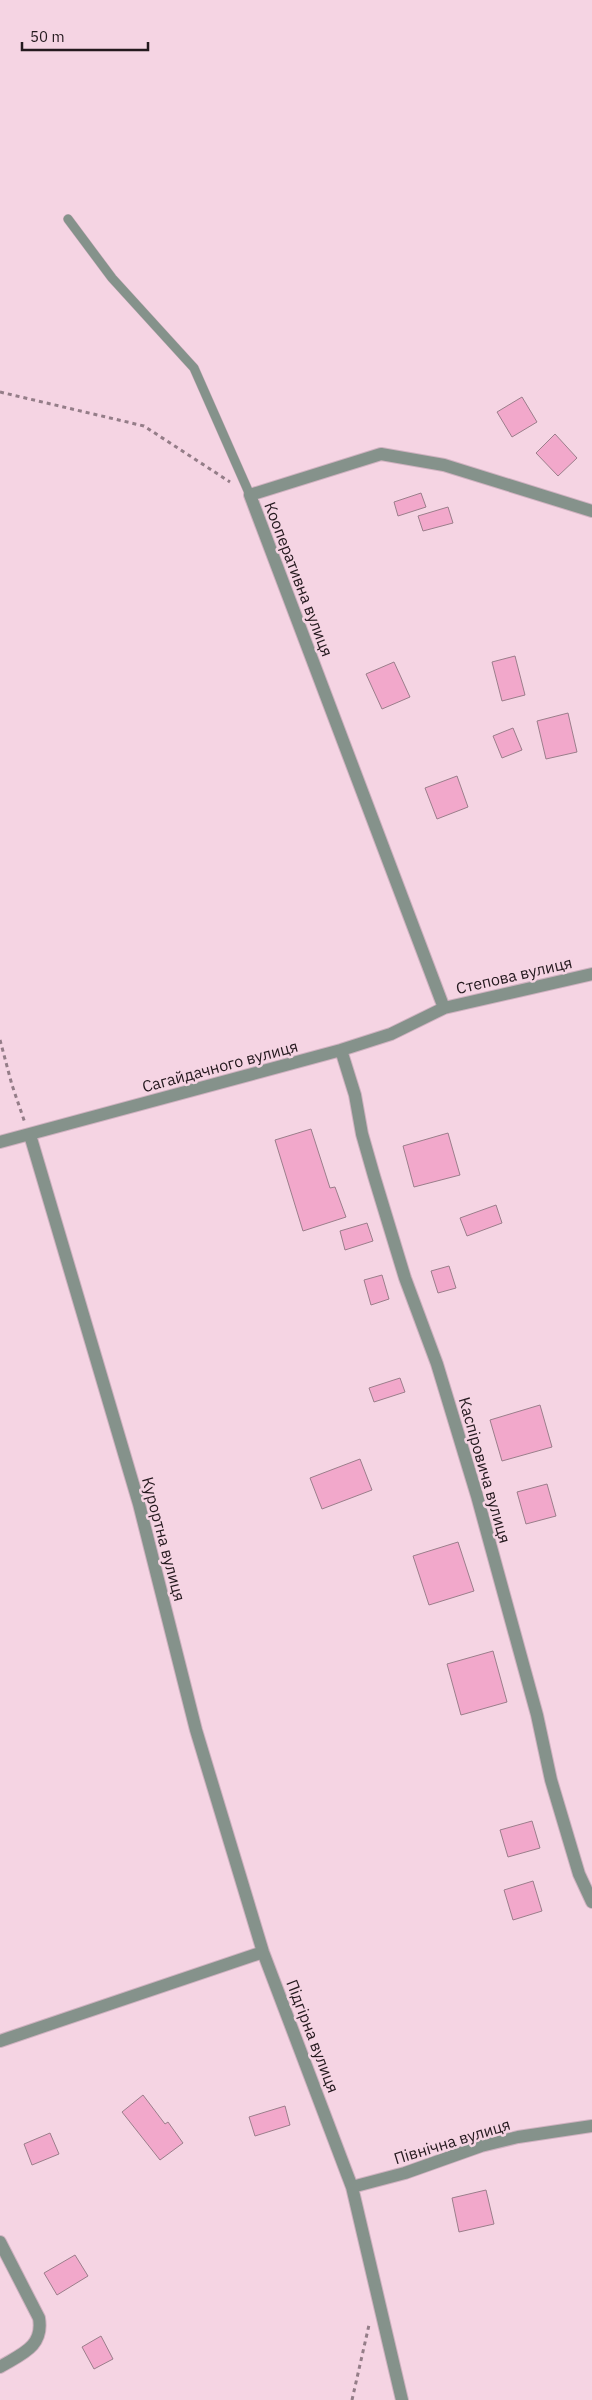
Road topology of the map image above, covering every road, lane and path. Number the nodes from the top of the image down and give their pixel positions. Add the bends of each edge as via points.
1 (68, 219) dead end
2 (0, 392) edge
3 (250, 495) junction
4 (592, 511) edge
5 (592, 974) edge
6 (444, 1008) junction
7 (0, 1040) edge
8 (341, 1050) junction
9 (30, 1135) junction
10 (0, 1142) edge
11 (592, 1902) edge
12 (264, 1952) junction
13 (0, 2041) edge
14 (592, 2126) edge
15 (352, 2187) junction
16 (0, 2242) edge
17 (369, 2323) dead end
18 (0, 2367) edge
19 (352, 2400) edge
20 (402, 2400) edge

1 - 3 lane via 112,278 194,368
2 - 3 path via 144,426
3 - 4 street, Кооперативна вулиця via 381,454 444,464
3 - 6 street, Кооперативна вулиця
5 - 6 street, Степова вулиця
6 - 8 street, Сагайдачного вулиця via 391,1034
7 - 9 path
8 - 9 street, Сагайдачного вулиця
8 - 11 street, Каспіровича вулиця via 405,1278 437,1364 477,1496 537,1715 551,1780 579,1874
9 - 10 street, Сагайдачного вулиця
9 - 12 street, Курортна вулиця via 139,1504 196,1730
12 - 13 street
12 - 15 street, Підгірна вулиця
14 - 15 street, Північна вулиця via 481,2146 405,2173
15 - 20 street, Підгірна вулиця
16 - 18 street via 40,2328 32,2347
17 - 19 path

